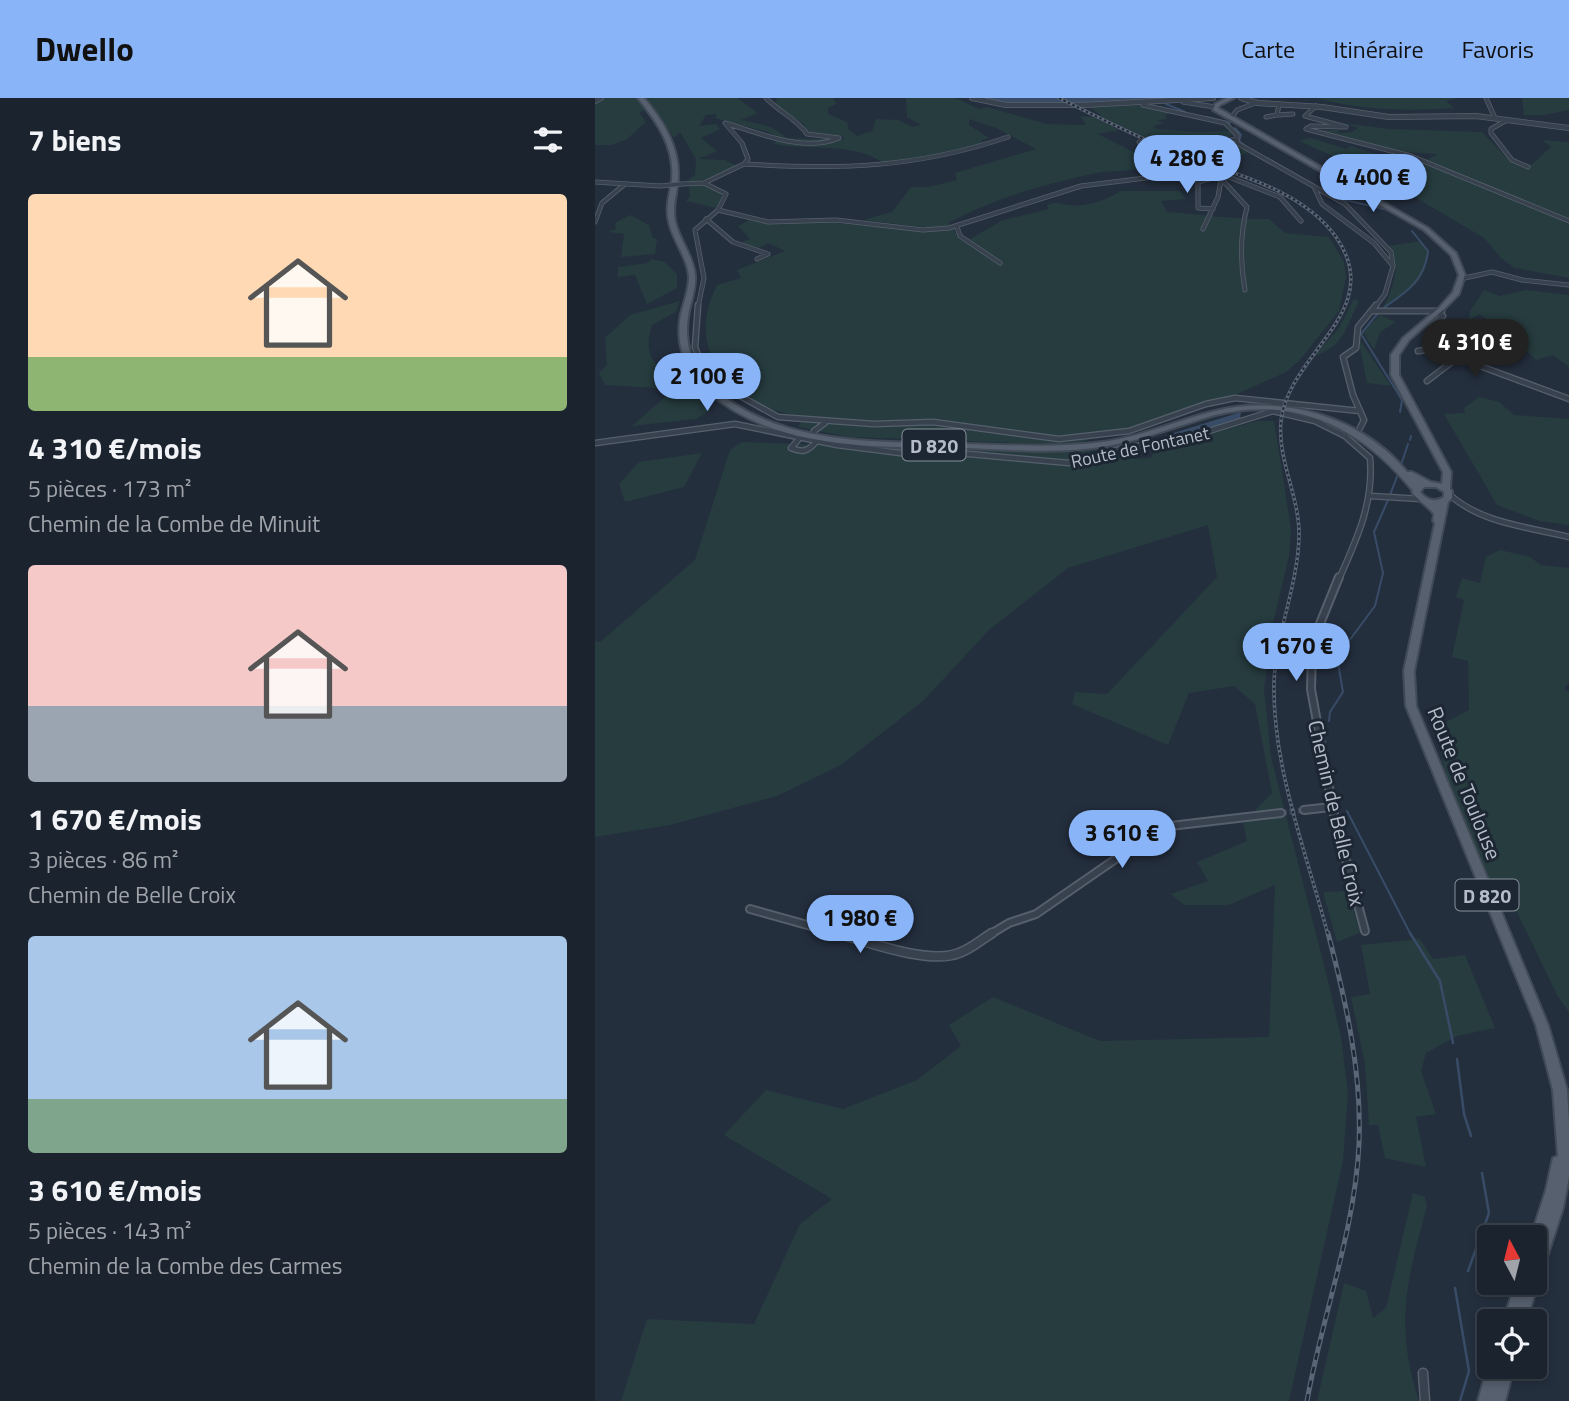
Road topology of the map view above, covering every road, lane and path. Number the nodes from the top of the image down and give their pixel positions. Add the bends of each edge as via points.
1 (601, 98) edge
2 (639, 98) edge
3 (766, 98) edge
4 (972, 98) edge
5 (1213, 98) edge
6 (1231, 98) edge
7 (1486, 98) edge
8 (595, 101) edge
9 (1249, 101) edge
10 (1183, 102) junction
11 (1279, 104) junction
12 (1161, 105) junction
13 (1316, 106) junction
14 (1215, 107) junction
15 (1293, 114) dead end
16 (1277, 115) junction
17 (1266, 117) dead end
18 (1495, 118) junction
19 (1230, 119) junction
20 (1507, 120) junction
21 (1569, 128) edge
22 (1008, 137) dead end
23 (1236, 140) junction
24 (1147, 146) dead end
25 (744, 164) junction
26 (1192, 165) junction
27 (1528, 167) dead end
28 (1218, 176) junction
29 (595, 182) edge
30 (704, 183) junction
31 (625, 184) junction
32 (1315, 189) junction
33 (1213, 209) junction
34 (718, 210) junction
35 (706, 219) junction
36 (1301, 221) dead end
37 (1569, 221) edge
38 (595, 222) edge
39 (957, 227) junction
40 (1203, 229) dead end
41 (757, 259) dead end
42 (1000, 263) dead end
43 (1393, 266) junction
44 (1460, 279) junction
45 (1569, 285) edge
46 (1245, 290) dead end
47 (1377, 311) junction
48 (1441, 312) junction
49 (1431, 326) junction
50 (1469, 328) dead end
51 (1450, 347) junction
52 (1418, 351) dead end
53 (1461, 355) junction
54 (1427, 381) dead end
55 (1569, 399) edge
56 (1360, 411) junction
57 (827, 422) junction
58 (1360, 428) dead end
59 (814, 431) dead end
60 (1353, 431) dead end
61 (1345, 436) junction
62 (799, 440) dead end
63 (816, 442) junction
64 (595, 443) edge
65 (1442, 464) junction
66 (1407, 475) junction
67 (1430, 483) junction
68 (1371, 496) junction
69 (1420, 496) junction
70 (1446, 496) junction
71 (1569, 537) edge
72 (1331, 807) junction
73 (1304, 810) tunnel mouth
74 (1281, 813) tunnel mouth
75 (750, 909) dead end
76 (1364, 931) dead end
77 (1542, 1225) edge
78 (1547, 1233) edge
79 (1423, 1373) dead end
80 (1492, 1379) edge
81 (1503, 1379) edge
82 (1425, 1401) edge
83 (1486, 1401) edge
84 (1497, 1401) edge

1 - 8 street
2 - 66 main road, D 820 via 662,127 675,162 671,219 692,275 682,326 685,353 698,378 724,401 756,418 818,436 870,442 1055,448 1108,444 1222,411 1284,408 1345,425 1368,439
3 - 25 street via 807,134 839,138 783,141 725,123 742,143 748,159
4 - 12 street via 1004,104
5 - 10 street
6 - 14 main road
7 - 18 street
9 - 11 street
9 - 19 street
10 - 12 street
10 - 14 street
11 - 13 street
11 - 16 street
12 - 23 street via 1225,123 1237,135
13 - 18 street via 1399,118
13 - 37 street via 1305,116 1346,128 1305,129 1411,156
14 - 19 main road
15 - 16 street
16 - 17 street
18 - 20 street
19 - 44 main road via 1426,229 1453,253
20 - 21 street
20 - 27 street via 1490,129 1491,133 1512,160
22 - 25 street via 885,166 825,169
23 - 26 street via 1222,142 1207,158
23 - 32 street
24 - 26 street via 1139,142
25 - 30 street
26 - 28 street
26 - 39 street via 1165,177 1070,189
28 - 33 street
28 - 33 street via 1198,182 1198,208
28 - 36 street via 1280,197
28 - 46 street via 1247,207 1239,238 1245,251
29 - 31 street
30 - 31 street, bridge
30 - 34 street via 726,194
31 - 38 street via 602,203
32 - 43 street via 1322,204 1374,243
32 - 43 street via 1356,213 1389,248
33 - 40 street
34 - 35 street
34 - 39 street via 777,222 836,220 923,230
35 - 41 street via 733,242 768,254
35 - 57 street via 695,230 704,278 694,333 700,360 724,387 766,413 792,421
39 - 42 street via 960,236
43 - 47 street
44 - 45 street via 1489,272
44 - 48 main road via 1457,292
47 - 48 street
47 - 56 street via 1356,333 1356,348 1343,357
48 - 49 street via 1443,316
48 - 65 main road via 1406,336 1392,363
49 - 50 street
49 - 51 street
51 - 52 street
51 - 53 street
53 - 54 street via 1450,368
53 - 55 street via 1484,369
56 - 57 street via 1235,398 1129,431 1059,439 933,422
56 - 58 street via 1364,424
57 - 59 street
60 - 61 street
61 - 63 street, Route de Fontanet via 1304,417 1273,411 1180,440 1128,447 1069,463 908,454
61 - 68 street, Chemin de Belle Croix via 1370,458
62 - 63 street via 791,448 800,453
63 - 64 street, Route de Fontanet via 736,424
65 - 67 main road via 1440,480
65 - 70 main road via 1447,472
66 - 67 main road, D 820
66 - 69 main road, D 820
67 - 69 main road
67 - 70 main road
68 - 69 street
68 - 72 street, Chemin de Belle Croix via 1326,603 1312,654 1311,696
69 - 70 main road
69 - 77 main road, Route de Toulouse / D 820 via 1438,514 1404,670 1404,693 1448,813 1525,996 1555,1091 1559,1160
70 - 71 street via 1484,516
70 - 78 main road, Route de Toulouse / D 820 via 1409,671 1409,695 1445,795 1542,1025 1560,1090 1564,1173
72 - 73 street
72 - 76 street, Chemin de Belle Croix
74 - 75 street via 1162,827 1036,914 1009,923 958,954 937,956 889,948
79 - 82 street
80 - 83 main road
81 - 84 main road

